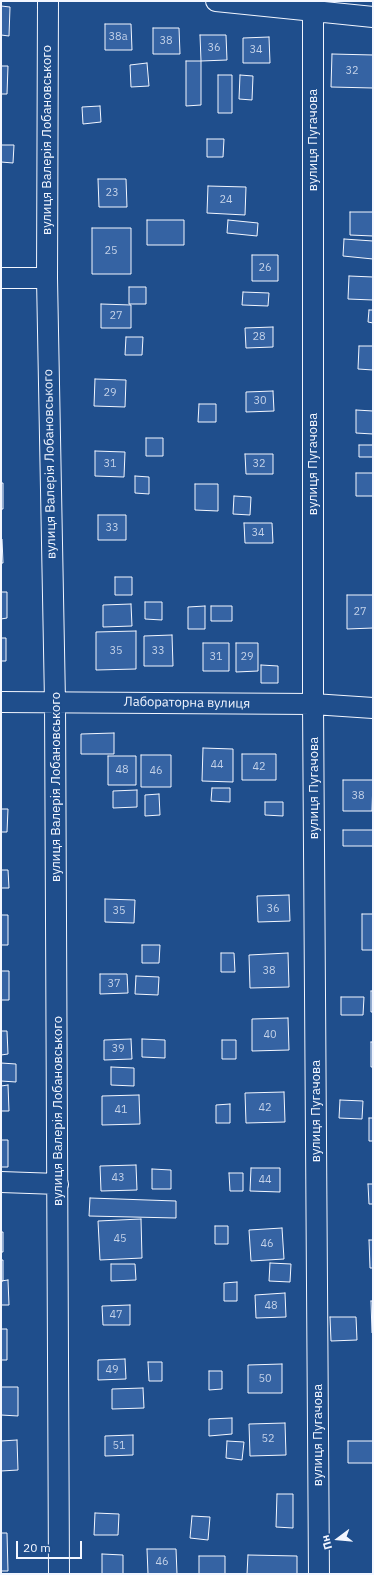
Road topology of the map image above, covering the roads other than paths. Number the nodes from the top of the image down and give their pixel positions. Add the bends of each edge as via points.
1 (48, 1) edge
2 (216, 1) edge
3 (313, 6) edge
4 (373, 17) edge
5 (1, 278) edge
6 (46, 278) junction
7 (1, 702) edge
8 (55, 702) junction
9 (313, 704) junction
10 (373, 708) edge
11 (1, 1182) edge
12 (58, 1184) junction
13 (59, 1574) edge
14 (319, 1574) edge

1 - 6 street, вулиця Валерія Лобановського
2 - 3 street
3 - 4 street
3 - 9 street, вулиця Пугачова
5 - 6 street
6 - 8 street, вулиця Валерія Лобановського
7 - 8 street, Лабораторна вулиця
8 - 9 street, Лабораторна вулиця
8 - 12 street, вулиця Валерія Лобановського
9 - 10 street, Лабораторна вулиця
9 - 14 street, вулиця Пугачова
11 - 12 street
12 - 13 street, вулиця Валерія Лобановського

